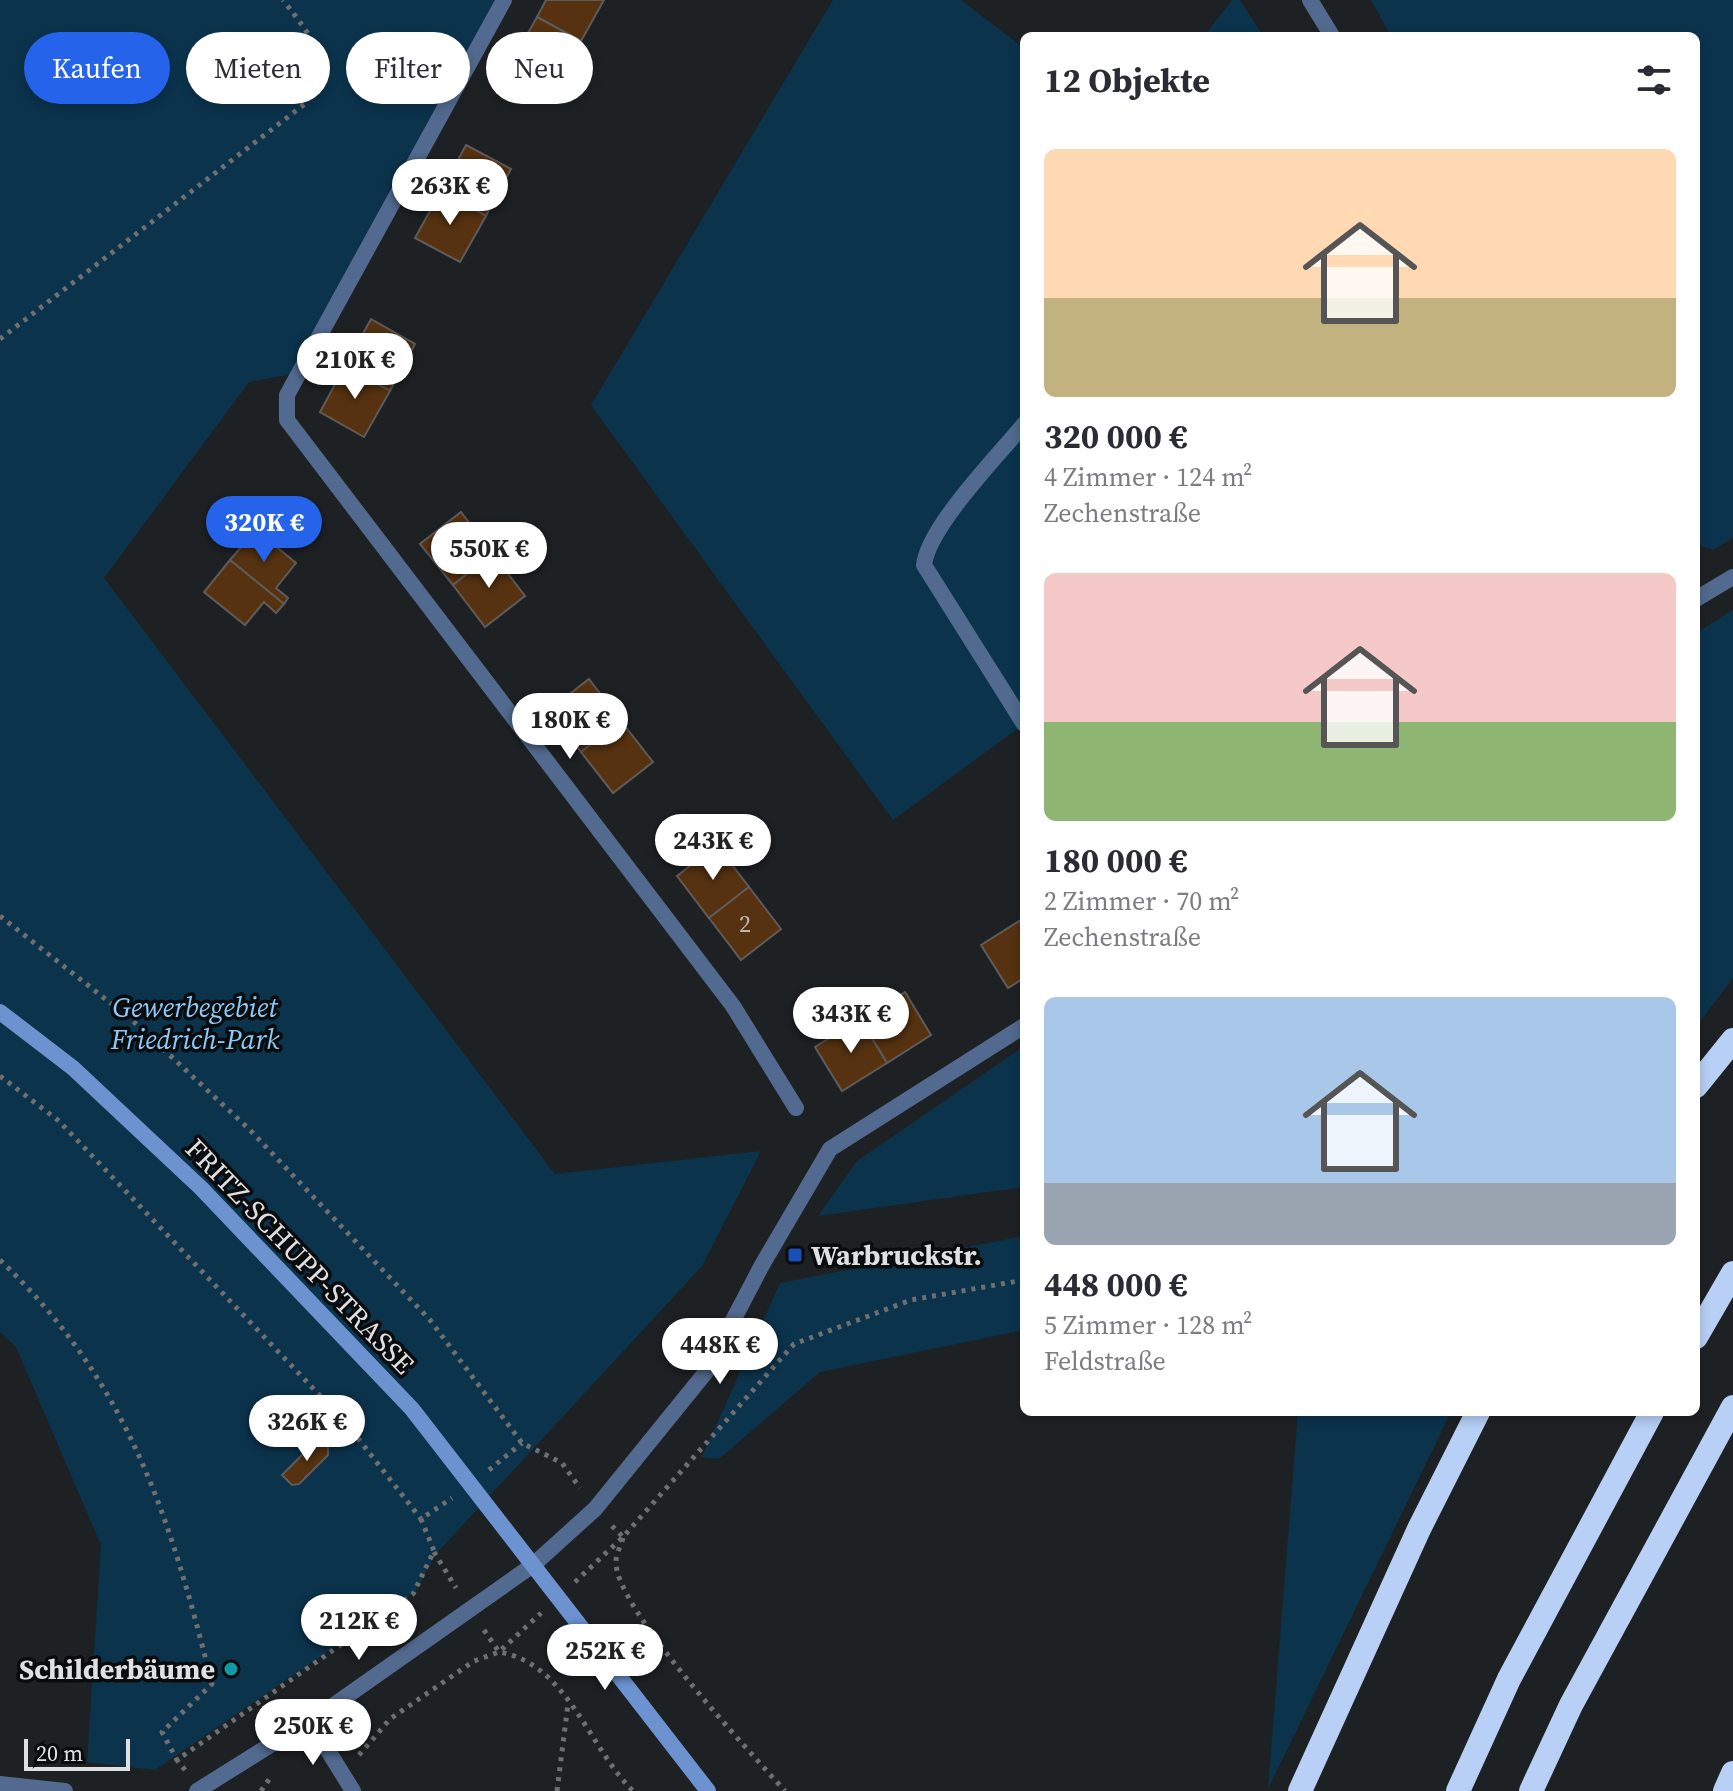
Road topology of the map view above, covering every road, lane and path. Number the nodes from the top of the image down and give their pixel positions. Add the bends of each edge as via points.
1 (283, 0) edge
2 (504, 0) edge
3 (1310, 0) edge
4 (1330, 32) edge
5 (0, 339) edge
6 (1020, 429) edge
7 (1733, 577) edge
8 (1700, 597) edge
9 (1020, 718) edge
10 (0, 916) edge
11 (0, 1012) edge
12 (1020, 1029) edge
13 (1733, 1040) edge
14 (0, 1076) edge
15 (1700, 1081) edge
16 (796, 1108) dead end
17 (0, 1260) edge
18 (1733, 1273) edge
19 (1020, 1281) edge
20 (1700, 1330) edge
21 (1733, 1407) edge
22 (1476, 1416) edge
23 (1650, 1416) edge
24 (522, 1443) junction
25 (470, 1485) junction
26 (595, 1509) junction
27 (421, 1519) junction
28 (623, 1537) junction
29 (434, 1551) junction
30 (533, 1565) junction
31 (468, 1607) junction
32 (499, 1652) junction
33 (568, 1703) junction
34 (309, 1720) junction
35 (177, 1760) junction
36 (1314, 1761) junction
37 (1733, 1773) edge
38 (341, 1776) junction
39 (0, 1784) edge
40 (65, 1791) edge
41 (199, 1791) edge
42 (353, 1791) edge
43 (557, 1791) edge
44 (633, 1791) edge
45 (708, 1791) edge
46 (785, 1791) edge
47 (1300, 1791) edge
48 (1307, 1791) edge
49 (1458, 1791) edge
50 (1531, 1791) edge
51 (1725, 1791) edge

1 - 5 path via 315,41 316,82 306,103
2 - 16 street via 287,395 287,420 733,1006
3 - 4 street
6 - 9 street via 941,526 924,565
7 - 8 street
10 - 24 path via 132,1020 250,1130 430,1320
11 - 25 main road, FRITZ-SCHUPP-STRASSE via 73,1068 201,1188 412,1409
12 - 26 street via 830,1149 706,1372
13 - 15 highway
14 - 27 path via 59,1121 313,1388
17 - 35 path via 101,1379 151,1477 184,1571 212,1684 162,1732
18 - 20 highway
19 - 28 path via 911,1300 794,1344
21 - 50 highway via 1571,1705
22 - 36 highway
23 - 49 highway via 1509,1679
24 - 25 path
24 - 26 path via 562,1463
25 - 27 path
25 - 30 main road, FRITZ-SCHUPP-STRASSE
26 - 28 path
26 - 30 street
27 - 29 path
28 - 46 path via 615,1563 624,1589 690,1686
29 - 31 path
29 - 35 path via 413,1594
30 - 31 street
30 - 45 main road, FRITZ-SCHUPP-STRASSE
31 - 32 path
31 - 34 street
32 - 33 path via 517,1655 550,1678
32 - 38 path via 474,1661 390,1719
33 - 43 path
33 - 44 path
34 - 38 street
34 - 41 street
35 - 41 path
36 - 47 highway
36 - 48 highway
37 - 51 highway
38 - 42 street
39 - 40 street

